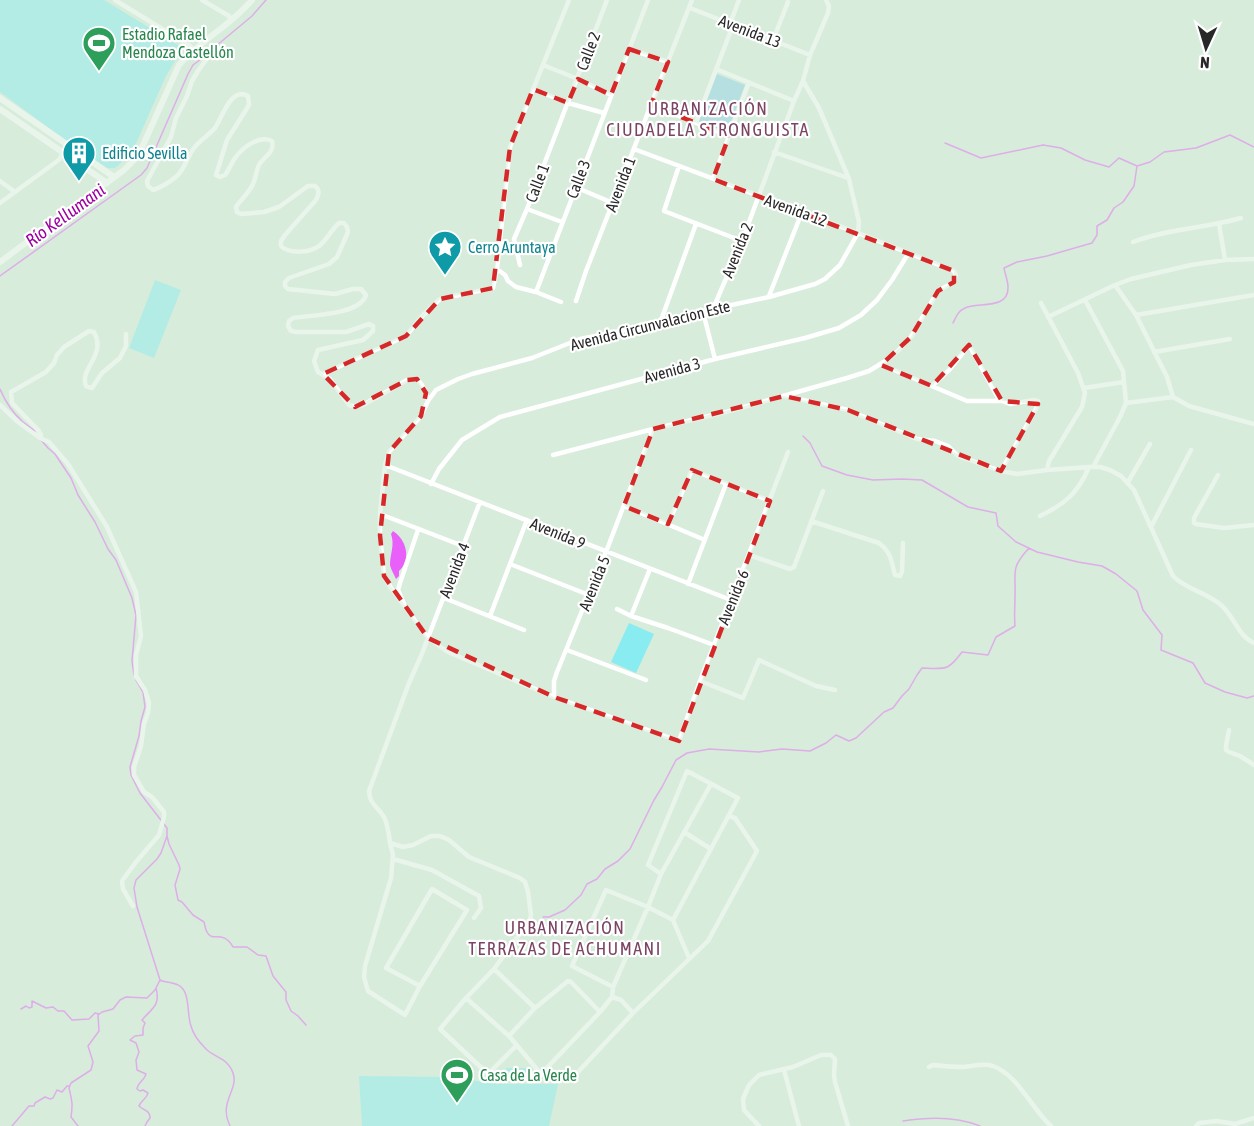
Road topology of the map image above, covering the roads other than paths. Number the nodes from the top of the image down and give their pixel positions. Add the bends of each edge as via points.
1 (115, 0) edge
2 (202, 0) edge
3 (252, 0) edge
4 (569, 0) edge
5 (607, 0) edge
6 (648, 0) edge
7 (692, 0) edge
8 (739, 0) edge
9 (826, 0) edge
10 (788, 2) dead end
11 (690, 8) junction
12 (231, 21) junction
13 (731, 24) junction
14 (773, 40) junction
15 (629, 49) junction
16 (197, 51) junction
17 (810, 55) junction
18 (668, 62) junction
19 (543, 65) junction
20 (716, 69) junction
21 (578, 79) junction
22 (803, 81) junction
23 (749, 82) junction
24 (533, 89) junction
25 (611, 95) junction
26 (3, 100) edge
27 (794, 101) junction
28 (568, 103) junction
29 (651, 105) junction
30 (0, 109) edge
31 (604, 113) junction
32 (30, 119) junction
33 (696, 122) junction
34 (25, 126) junction
35 (729, 136) junction
36 (68, 145) junction
37 (634, 149) junction
38 (63, 152) junction
39 (774, 152) junction
40 (679, 166) junction
41 (114, 177) junction
42 (713, 179) junction
43 (849, 179) junction
44 (0, 181) edge
45 (107, 183) junction
46 (575, 187) junction
47 (15, 192) junction
48 (758, 196) junction
49 (0, 203) edge
50 (613, 203) junction
51 (527, 209) junction
52 (802, 212) junction
53 (1241, 218) dead end
54 (562, 222) junction
55 (696, 224) junction
56 (1219, 224) junction
57 (858, 233) junction
58 (742, 241) junction
59 (1133, 242) dead end
60 (908, 254) junction
61 (1254, 259) edge
62 (1225, 260) junction
63 (0, 262) edge
64 (520, 265) dead end
65 (497, 269) junction
66 (1115, 285) junction
67 (536, 292) junction
68 (1254, 295) edge
69 (769, 297) junction
70 (1085, 300) junction
71 (576, 301) dead end
72 (561, 302) dead end
73 (1041, 303) dead end
74 (713, 309) junction
75 (702, 312) junction
76 (1136, 315) junction
77 (1048, 317) junction
78 (660, 323) junction
79 (126, 334) dead end
80 (1230, 339) dead end
81 (1154, 352) junction
82 (714, 359) junction
83 (880, 364) junction
84 (323, 374) junction
85 (1124, 382) junction
86 (932, 386) junction
87 (1084, 388) junction
88 (783, 396) junction
89 (1173, 397) junction
90 (1002, 401) junction
91 (428, 402) junction
92 (1126, 403) junction
93 (0, 405) edge
94 (1254, 424) edge
95 (653, 429) junction
96 (40, 438) junction
97 (1150, 444) dead end
98 (1191, 450) dead end
99 (788, 452) dead end
100 (553, 455) dead end
101 (385, 465) junction
102 (1091, 467) junction
103 (1047, 470) junction
104 (1001, 471) junction
105 (1218, 475) dead end
106 (1128, 482) junction
107 (431, 484) junction
108 (726, 484) junction
109 (823, 491) dead end
110 (770, 501) junction
111 (480, 502) junction
112 (624, 506) junction
113 (380, 514) junction
114 (1040, 516) dead end
115 (527, 520) junction
116 (812, 521) junction
117 (668, 524) junction
118 (1254, 525) edge
119 (1151, 527) junction
120 (418, 530) junction
121 (705, 540) junction
122 (903, 543) dead end
123 (464, 546) junction
124 (606, 552) junction
125 (749, 555) junction
126 (510, 564) junction
127 (650, 569) junction
128 (688, 584) junction
129 (589, 594) junction
130 (444, 598) junction
131 (731, 600) junction
132 (617, 609) dead end
133 (408, 612) junction
134 (490, 616) junction
135 (631, 616) junction
136 (525, 630) dead end
137 (428, 638) junction
138 (1254, 643) edge
139 (714, 645) junction
140 (567, 650) junction
141 (646, 680) dead end
142 (700, 681) junction
143 (835, 690) dead end
144 (554, 697) junction
145 (1229, 730) dead end
146 (1254, 765) edge
147 (711, 784) junction
148 (728, 816) junction
149 (684, 832) junction
150 (390, 843) junction
151 (711, 849) junction
152 (393, 859) junction
153 (661, 874) junction
154 (133, 906) dead end
155 (648, 907) junction
156 (474, 918) dead end
157 (673, 920) junction
158 (689, 958) junction
159 (494, 969) junction
160 (420, 986) junction
161 (613, 987) junction
162 (612, 997) junction
163 (466, 998) junction
164 (535, 1008) junction
165 (600, 1012) junction
166 (633, 1013) junction
167 (508, 1036) junction
168 (516, 1046) junction
169 (928, 1067) dead end
170 (784, 1070) junction
171 (541, 1074) junction
172 (1254, 1118) edge
173 (1236, 1125) edge
174 (759, 1126) edge
175 (799, 1126) edge
176 (848, 1126) edge
177 (1051, 1126) edge
178 (1196, 1126) edge

1 - 16 street
2 - 12 street
3 - 12 street
4 - 19 street
5 - 21 street, Calle 2
6 - 15 street, Calle 3
7 - 11 street, Avenida 1
8 - 13 street
9 - 17 street, Avenida 2 via 828,13
10 - 14 street
11 - 13 street, Avenida 13
11 - 18 street, Avenida 1
12 - 16 street
13 - 14 street, Avenida 13
13 - 20 street
14 - 17 street, Avenida 13
15 - 18 street
15 - 25 street, Calle 3
16 - 41 street via 179,65 139,154
16 - 84 street via 206,60 192,81 148,186 153,190 161,188 178,175 233,98 240,94 248,96 249,105 227,140 216,175 225,175 236,156 251,143 267,138 273,146 258,167 250,190 236,207 237,212 264,212 279,207 308,186 315,186 319,194 316,200 285,235 281,246 285,251 311,250 339,223 344,222 348,232 337,257 329,264 289,278 285,286 335,294 361,289 366,295 357,306 289,321 291,331 296,332 346,332 373,326 363,340 318,350 314,361
17 - 22 street, Avenida 2
18 - 29 street, Avenida 1
19 - 21 street
19 - 24 street
20 - 23 street
20 - 33 street
21 - 25 street
21 - 28 street, Calle 2
22 - 27 street, Avenida 2
22 - 43 street via 819,108
23 - 27 street
23 - 35 street
24 - 28 street
24 - 65 street via 510,147
25 - 31 street, Calle 3
26 - 30 street
26 - 32 street
27 - 39 street, Avenida 2
28 - 31 street
28 - 51 street, Calle 1
29 - 33 street
29 - 37 street, Avenida 1
30 - 34 street
31 - 46 street, Calle 3
32 - 34 street
32 - 36 street
33 - 35 street
34 - 38 street
35 - 42 street
36 - 38 street
36 - 41 street
37 - 40 street, Avenida 12
37 - 50 street, Avenida 1
38 - 45 street
38 - 47 street via 60,159
39 - 43 street
39 - 48 street, Avenida 2
40 - 42 street, Avenida 12
40 - 55 street via 664,211
41 - 45 street
42 - 48 street, Avenida 12
43 - 57 street
44 - 47 street
45 - 63 street
46 - 50 street
46 - 54 street, Calle 3
47 - 49 street
48 - 52 street, Avenida 12
48 - 58 street, Avenida 2
50 - 71 street, Avenida 1
51 - 54 street
51 - 64 street, Calle 1 via 514,239
52 - 57 street, Avenida 12
52 - 69 street
53 - 56 street
54 - 67 street, Calle 3
55 - 58 street
55 - 78 street
56 - 59 street
56 - 62 street
57 - 60 street, Avenida 12
57 - 69 street, Avenida Circunvalacion Este via 840,265 825,279
58 - 74 street, Avenida 2
60 - 82 street, Avenida 3 via 877,300 838,328
60 - 83 street, Avenida 12 via 956,275 954,282 938,291 911,337
61 - 62 street
62 - 66 street
65 - 67 street via 516,287
65 - 84 street via 493,288 440,299 406,336
66 - 70 street
66 - 76 street
67 - 72 street
68 - 76 street
69 - 74 street, Avenida Circunvalacion Este
70 - 77 street
70 - 85 street via 1123,371
73 - 77 street
74 - 75 street, Avenida Circunvalacion Este
75 - 78 street, Avenida Circunvalacion Este
75 - 82 street
76 - 81 street
77 - 87 street
78 - 91 street, Avenida Circunvalacion Este via 580,339 532,358 472,374 436,390
79 - 96 street via 120,358 92,388 84,382 97,354 96,337 89,331 64,347 46,372 12,392 12,403 39,431
80 - 81 street
81 - 89 street
82 - 107 street, Avenida 3 via 500,417 462,440
83 - 86 street
83 - 88 street via 869,371
84 - 91 street via 349,405 363,405 407,380 417,379
85 - 87 street
85 - 92 street
86 - 90 street via 967,400
86 - 90 street via 969,345
87 - 103 street via 1082,407
88 - 95 street
88 - 104 street via 848,410 917,439 948,446 958,456
89 - 92 street
89 - 94 street via 1189,406
90 - 104 street via 1010,404 1034,400 1038,404
91 - 101 street, Avenida Circunvalacion Este via 421,416 389,452
92 - 102 street
93 - 96 street
95 - 100 street
95 - 112 street, Avenida 5
96 - 154 street via 49,442 68,464 107,527 136,592 141,636 136,676 149,703 134,775 164,812 164,818 159,836 122,881
97 - 106 street
98 - 119 street
99 - 110 street, Avenida 6
101 - 107 street, Avenida 9
101 - 113 street
102 - 103 street
102 - 106 street via 1110,470
102 - 114 street via 1071,497
103 - 104 street via 1017,474
105 - 118 street via 1193,522 1224,528
106 - 119 street
107 - 111 street, Avenida 9
108 - 110 street
108 - 117 street via 692,470
108 - 121 street
109 - 116 street
110 - 125 street, Avenida 6
111 - 115 street, Avenida 9
111 - 123 street, Avenida 4
112 - 117 street
112 - 124 street, Avenida 5
113 - 120 street
113 - 133 street via 384,576
115 - 124 street, Avenida 9
115 - 126 street
116 - 122 street via 879,543 890,555 897,576 902,572
116 - 125 street via 794,567
117 - 121 street
119 - 138 street via 1177,581 1211,596 1246,639
120 - 123 street
120 - 133 street via 398,590
121 - 128 street
123 - 130 street, Avenida 4
124 - 127 street, Avenida 9
124 - 129 street, Avenida 5
125 - 131 street, Avenida 6
126 - 129 street
126 - 134 street
127 - 128 street, Avenida 9
127 - 135 street
128 - 131 street, Avenida 9
129 - 140 street, Avenida 5
130 - 134 street
130 - 137 street, Avenida 4
131 - 139 street, Avenida 6
132 - 135 street
133 - 137 street
134 - 136 street
135 - 139 street
137 - 144 street via 448,652
137 - 150 street, Avenida 4 via 369,791 372,804 384,817
139 - 142 street, Avenida 6
140 - 141 street
140 - 144 street, Avenida 5 via 554,681
142 - 143 street via 743,698 759,660 816,686
142 - 144 street, Avenida 6 via 679,741
145 - 146 street via 1226,750
147 - 148 street via 738,798
147 - 149 street
147 - 153 street via 687,771 648,865
148 - 151 street
148 - 158 street via 735,818 757,851 708,941
149 - 151 street
149 - 153 street
150 - 152 street, Avenida 4
150 - 159 street via 403,848 440,836 469,857 525,882 530,920
151 - 157 street
152 - 156 street via 432,870 479,897 481,908
152 - 160 street via 364,977 368,991 405,1015
153 - 155 street
155 - 157 street
155 - 161 street
155 - 161 street via 606,890 572,966
157 - 158 street
158 - 166 street
159 - 163 street
159 - 164 street
160 - 160 street via 467,910 432,889 386,968
161 - 162 street
162 - 165 street
162 - 166 street via 621,1000
163 - 167 street
163 - 168 street via 440,1029 488,1074
164 - 165 street via 568,981
164 - 167 street
165 - 171 street
166 - 171 street via 578,1072
167 - 168 street
168 - 171 street
169 - 177 street via 993,1066 1014,1081
170 - 174 street via 759,1075 749,1085 743,1099 744,1110
170 - 175 street
170 - 176 street via 821,1055 831,1055
172 - 173 street
173 - 178 street via 1217,1121

